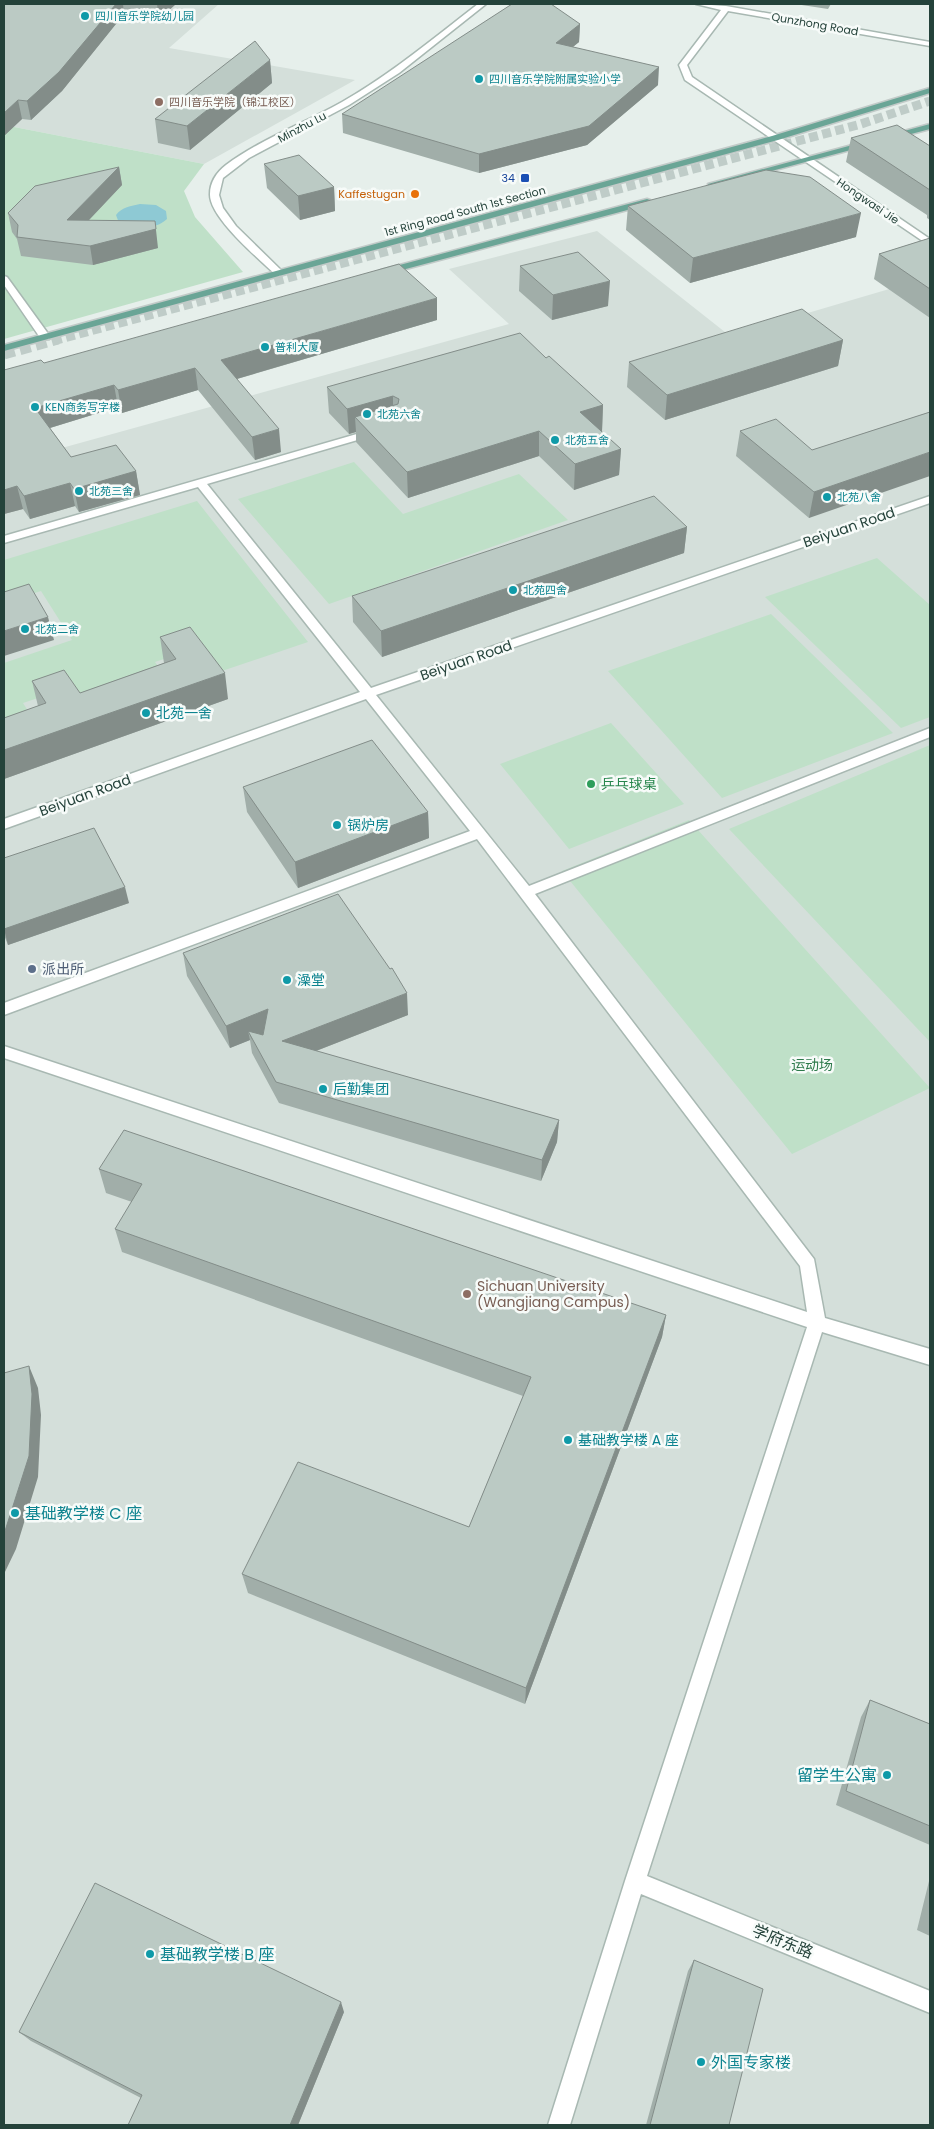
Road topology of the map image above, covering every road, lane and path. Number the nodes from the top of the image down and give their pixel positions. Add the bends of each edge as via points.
1 (482, 4) edge
2 (700, 4) edge
3 (726, 8) junction
4 (930, 44) edge
5 (930, 90) edge
6 (930, 126) edge
7 (775, 138) junction
8 (805, 159) junction
9 (700, 188) edge
10 (661, 198) edge
11 (930, 243) edge
12 (279, 273) junction
13 (375, 275) edge
14 (4, 279) edge
15 (45, 337) junction
16 (4, 348) edge
17 (385, 429) edge
18 (200, 482) junction
19 (930, 499) edge
20 (4, 540) edge
21 (370, 693) junction
22 (930, 732) edge
23 (4, 824) edge
24 (480, 833) junction
25 (526, 892) junction
26 (4, 1009) edge
27 (4, 1052) edge
28 (817, 1323) junction
29 (930, 1357) edge
30 (635, 1880) junction
31 (930, 2002) edge
32 (559, 2125) edge

1 - 12 street, Minzhu Lu via 396,71 346,103 246,156 218,179 215,201 222,214
2 - 3 street, Qunzhong Road
3 - 4 street, Qunzhong Road
3 - 7 street, Hongwasi Jie via 683,65 685,71 688,78
5 - 7 main road, 1st Ring Road South 1st Section
6 - 8 main road
7 - 8 street, Hongwasi Jie
7 - 12 main road, 1st Ring Road South 1st Section
8 - 9 main road
8 - 11 street, Hongwasi Jie
10 - 13 main road
12 - 15 main road, 1st Ring Road South 1st Section
14 - 15 street
15 - 16 main road, 1st Ring Road South 1st Section
17 - 18 street
18 - 20 street
18 - 21 street
19 - 21 street, Beiyuan Road
21 - 23 street, Beiyuan Road
21 - 24 street
22 - 25 street
24 - 25 street
24 - 26 street
25 - 28 street via 808,1264
27 - 28 street
28 - 29 street
28 - 30 street
30 - 31 street, 学府东路
30 - 32 street

